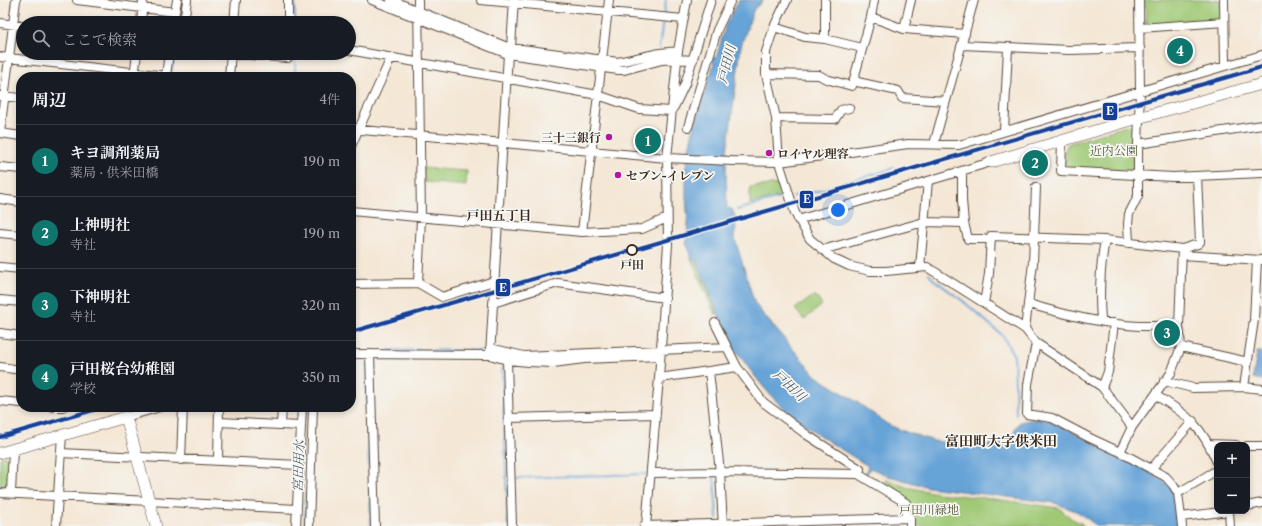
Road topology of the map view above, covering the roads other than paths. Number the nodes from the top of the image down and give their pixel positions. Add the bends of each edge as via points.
1 (16, 0) edge
2 (77, 0) edge
3 (177, 0) edge
4 (187, 0) edge
5 (236, 0) edge
6 (288, 0) edge
7 (372, 0) edge
8 (391, 0) edge
9 (418, 0) edge
10 (481, 0) edge
11 (609, 0) edge
12 (687, 0) edge
13 (711, 0) edge
14 (731, 0) edge
15 (787, 0) edge
16 (825, 0) edge
17 (874, 0) edge
18 (911, 0) edge
19 (974, 0) edge
20 (1139, 0) edge
21 (1224, 0) edge
22 (514, 1) edge
23 (143, 4) edge
24 (607, 11) junction
25 (418, 15) junction
26 (142, 16) edge
27 (185, 16) edge
28 (235, 16) edge
29 (288, 16) edge
30 (871, 17) junction
31 (683, 19) junction
32 (1224, 22) junction
33 (0, 23) edge
34 (13, 25) junction
35 (16, 25) edge
36 (774, 27) junction
37 (1140, 28) junction
38 (904, 30) junction
39 (965, 34) junction
40 (825, 39) junction
41 (962, 45) junction
42 (862, 48) junction
43 (1008, 48) junction
44 (1140, 48) junction
45 (356, 51) edge
46 (509, 51) junction
47 (677, 55) junction
48 (1262, 55) edge
49 (694, 56) junction
50 (0, 58) edge
51 (9, 58) junction
52 (391, 58) junction
53 (16, 59) edge
54 (24, 60) edge
55 (136, 60) edge
56 (168, 60) edge
57 (229, 60) edge
58 (420, 63) junction
59 (602, 64) junction
60 (1225, 65) junction
61 (112, 72) edge
62 (134, 72) edge
63 (167, 72) edge
64 (229, 72) edge
65 (766, 74) junction
66 (507, 79) junction
67 (853, 81) junction
68 (1262, 84) edge
69 (1140, 92) junction
70 (598, 95) junction
71 (2, 96) edge
72 (16, 97) edge
73 (946, 102) junction
74 (849, 108) dead end
75 (671, 111) junction
76 (776, 118) junction
77 (1138, 118) junction
78 (1262, 125) edge
79 (356, 127) edge
80 (688, 127) dead end
81 (356, 129) edge
82 (1004, 131) junction
83 (0, 133) edge
84 (16, 135) edge
85 (421, 136) junction
86 (1062, 142) junction
87 (502, 144) junction
88 (934, 144) junction
89 (1138, 144) junction
90 (592, 151) junction
91 (667, 158) junction
92 (779, 162) junction
93 (991, 162) joint
94 (0, 167) edge
95 (16, 169) edge
96 (962, 171) junction
97 (1262, 173) edge
98 (1137, 175) junction
99 (1197, 176) junction
100 (928, 181) junction
101 (1036, 187) dead end
102 (0, 199) edge
103 (16, 201) edge
104 (356, 212) edge
105 (421, 218) junction
106 (667, 218) junction
107 (798, 220) junction
108 (924, 222) junction
109 (964, 223) junction
110 (497, 224) junction
111 (582, 232) junction
112 (0, 233) edge
113 (16, 235) edge
114 (1035, 238) junction
115 (990, 239) junction
116 (1105, 240) junction
117 (1129, 242) junction
118 (822, 250) junction
119 (1182, 252) junction
120 (1259, 260) edge
121 (0, 267) edge
122 (920, 267) junction
123 (16, 269) edge
124 (494, 281) junction
125 (418, 283) junction
126 (356, 284) edge
127 (665, 298) junction
128 (1259, 299) edge
129 (0, 300) edge
130 (16, 302) edge
131 (493, 303) junction
132 (984, 303) junction
133 (1029, 304) junction
134 (1101, 320) junction
135 (715, 323) dead end
136 (1114, 323) junction
137 (1179, 326) junction
138 (1025, 329) junction
139 (0, 334) edge
140 (16, 336) edge
141 (1036, 343) junction
142 (727, 347) junction
143 (1181, 347) junction
144 (490, 351) junction
145 (660, 353) junction
146 (356, 354) edge
147 (370, 354) junction
148 (507, 360) junction
149 (1248, 362) junction
150 (0, 367) edge
151 (737, 367) junction
152 (16, 369) edge
153 (709, 371) junction
154 (659, 378) junction
155 (1164, 382) junction
156 (1244, 386) junction
157 (1102, 388) junction
158 (1262, 389) edge
159 (1155, 395) junction
160 (0, 401) edge
161 (16, 403) edge
162 (143, 412) edge
163 (183, 412) edge
164 (219, 412) edge
165 (282, 412) edge
166 (302, 412) edge
167 (313, 412) edge
168 (656, 414) junction
169 (126, 417) junction
170 (509, 418) junction
171 (1193, 421) junction
172 (219, 422) junction
173 (281, 425) junction
174 (301, 426) junction
175 (1132, 427) junction
176 (62, 435) junction
177 (1209, 444) junction
178 (1214, 444) edge
179 (1250, 446) edge
180 (1262, 446) edge
181 (13, 449) junction
182 (1120, 452) junction
183 (0, 453) edge
184 (61, 453) junction
185 (1214, 455) edge
186 (138, 456) junction
187 (181, 460) junction
188 (218, 461) junction
189 (299, 465) junction
190 (1151, 469) junction
191 (720, 472) junction
192 (1214, 472) edge
193 (651, 473) junction
194 (858, 474) junction
195 (0, 493) edge
196 (11, 493) junction
197 (1178, 493) junction
198 (58, 496) junction
199 (150, 502) junction
200 (1262, 503) edge
201 (1250, 505) edge
202 (297, 509) junction
203 (1214, 513) edge
204 (1229, 514) edge
205 (1181, 517) junction
206 (906, 518) junction
207 (723, 525) edge
208 (56, 526) edge
209 (156, 526) edge
210 (296, 526) edge
211 (309, 526) edge
212 (375, 526) edge
213 (512, 526) edge
214 (645, 526) edge
215 (910, 526) edge
216 (1182, 526) edge
217 (1230, 526) edge

1 - 34 street
2 - 23 street
3 - 23 street via 175,12
4 - 27 street
5 - 28 street
6 - 29 street
7 - 25 street
8 - 25 street
9 - 25 street
10 - 22 street
11 - 24 street
12 - 31 street
13 - 49 street
14 - 80 street via 717,30
15 - 36 street
16 - 40 street
17 - 30 street
18 - 38 street
19 - 39 street
20 - 37 street
21 - 32 street
22 - 24 street
22 - 46 street
23 - 26 street
24 - 31 street
24 - 59 street
25 - 46 street
25 - 58 street
30 - 38 street
30 - 42 street
31 - 47 street
32 - 37 street
32 - 60 street
33 - 34 street
34 - 35 street
34 - 51 street
36 - 40 street via 805,37
36 - 65 street via 766,52
37 - 44 street
38 - 39 street
39 - 41 street
40 - 42 street
41 - 43 street
41 - 73 street
42 - 67 street
43 - 44 street
43 - 82 street
44 - 69 street
45 - 52 street
46 - 59 street
46 - 66 street
47 - 49 street
47 - 59 street via 660,53
47 - 75 street
48 - 60 street
49 - 75 street via 685,84
50 - 51 street
51 - 53 street
51 - 71 street
52 - 58 street
52 - 79 street
54 - 61 street
55 - 62 street
56 - 63 street
57 - 64 street
58 - 66 street
58 - 85 street
59 - 70 street
60 - 69 street
65 - 67 street via 820,75 852,86
65 - 76 street
66 - 70 street
66 - 87 street
67 - 73 street via 898,91 902,98
68 - 77 street
69 - 77 street
69 - 82 street
70 - 75 street via 639,109
70 - 90 street
71 - 72 street
71 - 83 street
73 - 88 street
74 - 76 street via 841,110 835,119
75 - 91 street
76 - 92 street
77 - 86 street
77 - 89 street
78 - 89 street
81 - 85 street
82 - 88 street via 959,145
83 - 84 street
85 - 87 street
85 - 105 street
86 - 93 street
86 - 98 street via 1061,171
87 - 90 street
87 - 110 street
88 - 92 street via 908,144
89 - 98 street
90 - 91 street
90 - 111 street
91 - 92 street
91 - 106 street
92 - 107 street
93 - 96 street
94 - 95 street
96 - 100 street
96 - 109 street
97 - 99 street
98 - 99 street
98 - 117 street via 1138,196 1129,214
99 - 119 street via 1200,242
100 - 107 street
100 - 108 street
101 - 114 street
102 - 103 street
104 - 105 street
105 - 110 street
105 - 125 street
106 - 111 street via 642,229
106 - 127 street
107 - 118 street via 810,239
108 - 109 street
108 - 118 street
108 - 122 street
109 - 115 street via 968,239
110 - 111 street
110 - 124 street
112 - 113 street
114 - 115 street via 991,236
114 - 116 street
114 - 133 street
115 - 132 street via 989,274
116 - 117 street
116 - 134 street via 1100,276
117 - 119 street
118 - 122 street via 849,266 870,271
119 - 120 street
119 - 137 street
120 - 128 street
121 - 123 street
122 - 132 street via 927,267
124 - 125 street via 442,297
124 - 131 street
125 - 126 street
127 - 131 street via 558,283
127 - 145 street
128 - 149 street
129 - 130 street
131 - 144 street
132 - 138 street
133 - 134 street via 1055,312
133 - 138 street
134 - 136 street
135 - 142 street
136 - 137 street
136 - 157 street via 1108,372
137 - 143 street
138 - 141 street
139 - 140 street
141 - 157 street
141 - 182 street via 1028,384 1027,414 1052,418
142 - 145 street
142 - 151 street
143 - 149 street
143 - 155 street
144 - 145 street via 524,356
144 - 147 street
144 - 148 street
145 - 148 street via 553,362
145 - 154 street
146 - 147 street
147 - 212 street
148 - 170 street
149 - 156 street
150 - 152 street
151 - 153 street
151 - 194 street via 763,402 807,436 860,469
153 - 154 street
153 - 191 street
154 - 168 street
155 - 156 street via 1193,388
155 - 159 street
156 - 158 street
157 - 175 street
159 - 171 street via 1175,406
159 - 175 street
160 - 161 street
162 - 169 street
163 - 187 street
164 - 172 street
165 - 173 street
166 - 174 street
167 - 211 street
168 - 170 street
168 - 193 street
169 - 176 street
169 - 186 street
170 - 213 street
171 - 177 street
171 - 190 street
172 - 173 street
172 - 188 street
173 - 174 street
174 - 189 street
175 - 182 street
176 - 181 street
176 - 184 street
177 - 178 street
177 - 185 street
179 - 180 street
181 - 183 street
181 - 196 street
182 - 190 street
184 - 186 street
184 - 198 street
186 - 187 street
186 - 199 street
187 - 188 street
188 - 189 street
189 - 202 street
190 - 197 street via 1166,477
191 - 193 street
191 - 194 street
191 - 207 street
192 - 197 street
193 - 214 street
194 - 206 street via 906,503
195 - 196 street
196 - 198 street
197 - 205 street
198 - 199 street
198 - 208 street
199 - 202 street
199 - 209 street
200 - 201 street
202 - 210 street
203 - 205 street
204 - 217 street
205 - 216 street
206 - 207 street
206 - 215 street via 910,518
207 - 214 street

